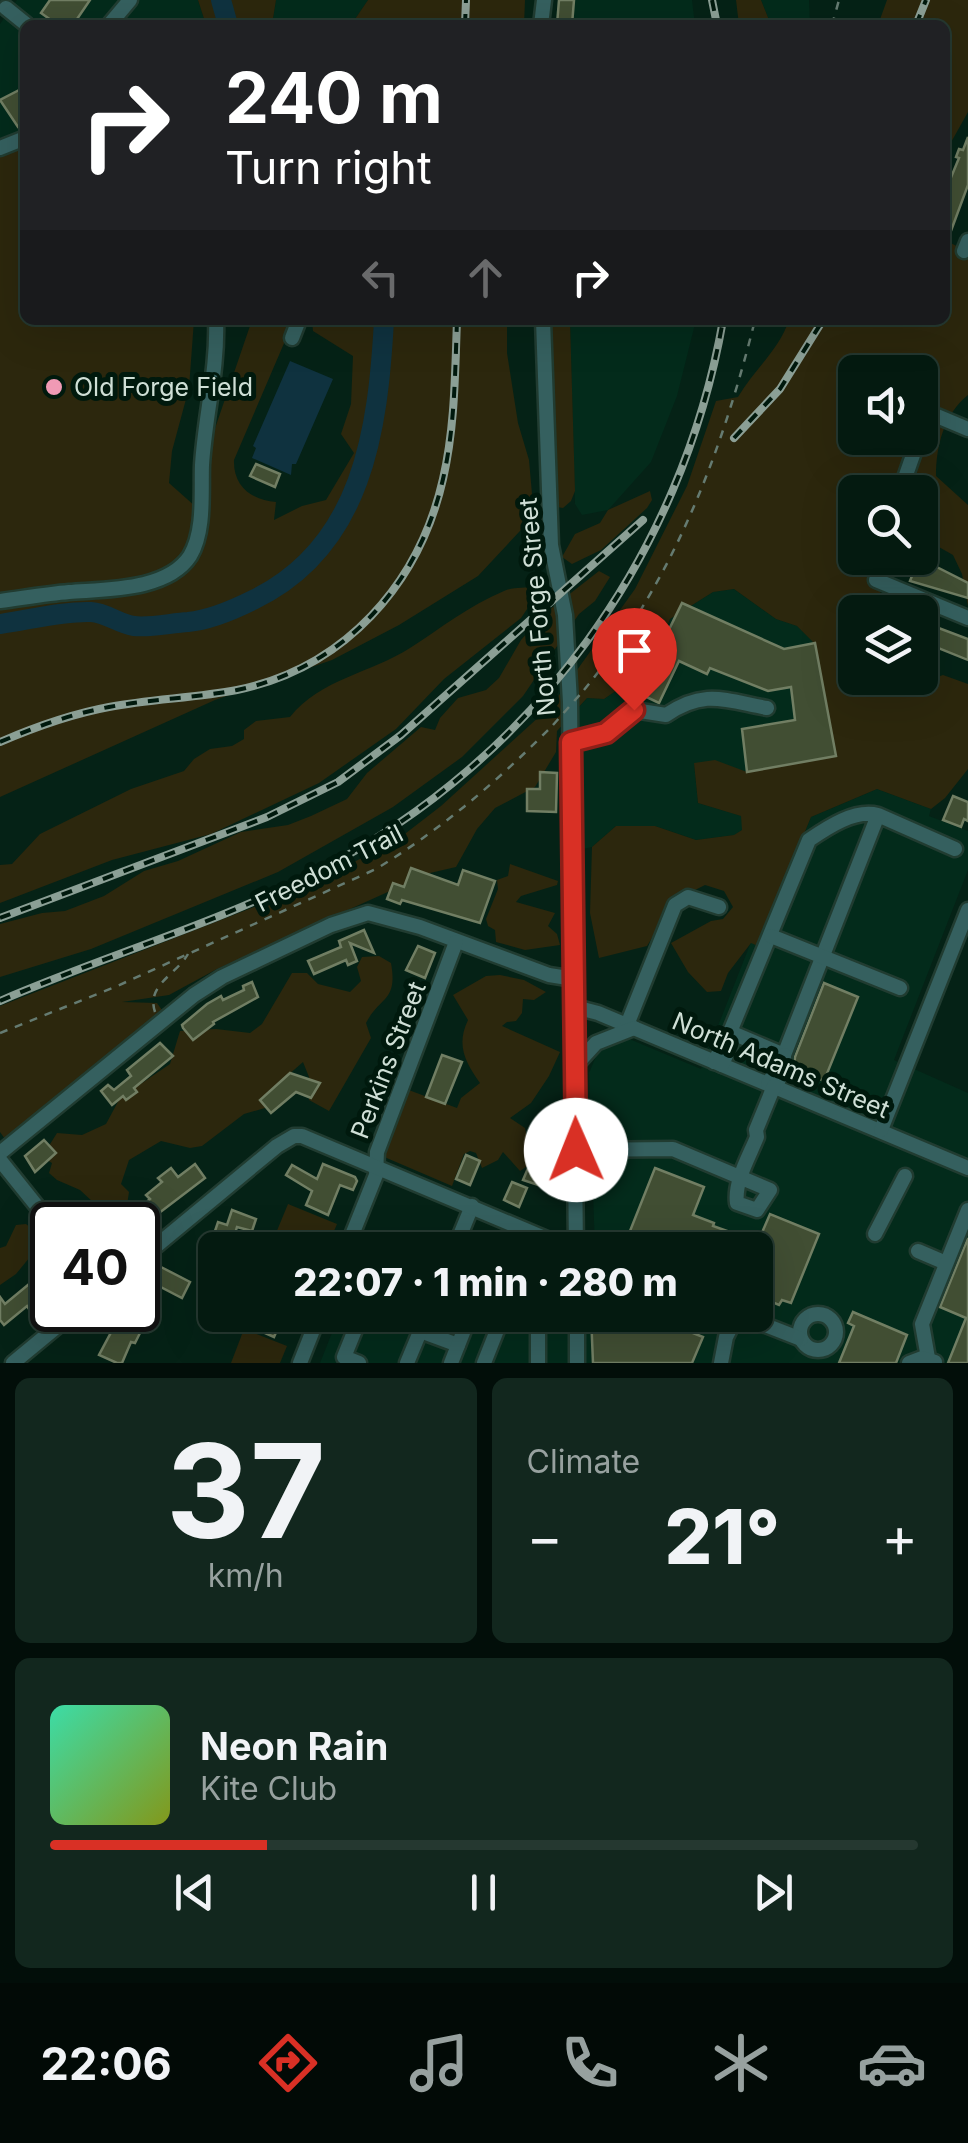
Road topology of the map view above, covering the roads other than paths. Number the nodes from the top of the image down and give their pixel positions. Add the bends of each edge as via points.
1 (130, 0) edge
2 (113, 20) edge
3 (216, 325) edge
4 (297, 325) edge
5 (543, 325) edge
6 (292, 338) dead end
7 (938, 416) edge
8 (968, 428) edge
9 (876, 580) dead end
10 (0, 601) edge
11 (968, 618) edge
12 (766, 708) dead end
13 (571, 742) junction
14 (878, 815) junction
15 (955, 849) dead end
16 (719, 907) dead end
17 (968, 910) edge
18 (770, 936) junction
19 (456, 942) junction
20 (822, 957) junction
21 (574, 980) junction
22 (900, 988) dead end
23 (575, 1007) junction
24 (630, 1026) junction
25 (730, 1032) junction
26 (784, 1054) junction
27 (718, 1063) junction
28 (575, 1066) junction
29 (775, 1087) junction
30 (882, 1130) junction
31 (576, 1150) junction
32 (0, 1157) edge
33 (376, 1166) junction
34 (968, 1168) edge
35 (905, 1176) dead end
36 (741, 1178) junction
37 (34, 1202) edge
38 (472, 1206) junction
39 (968, 1210) edge
40 (353, 1232) edge
41 (461, 1232) edge
42 (532, 1232) edge
43 (574, 1232) edge
44 (875, 1234) dead end
45 (160, 1242) edge
46 (918, 1251) dead end
47 (946, 1263) junction
48 (773, 1328) edge
49 (51, 1332) edge
50 (313, 1332) edge
51 (354, 1332) edge
52 (420, 1332) edge
53 (423, 1332) edge
54 (463, 1332) edge
55 (496, 1332) edge
56 (538, 1332) edge
57 (576, 1332) edge
58 (729, 1332) edge
59 (801, 1338) dead end
60 (458, 1345) junction
61 (932, 1361) edge
62 (14, 1363) edge
63 (300, 1363) edge
64 (360, 1363) edge
65 (407, 1363) edge
66 (451, 1363) edge
67 (484, 1363) edge
68 (538, 1363) edge
69 (577, 1363) edge
70 (721, 1363) edge
71 (909, 1363) edge

1 - 2 street
3 - 10 street via 202,512 190,556 162,578 128,588
4 - 6 street
5 - 13 street, North Forge Street via 552,545 568,643
7 - 8 street
9 - 11 street
12 - 13 street via 688,700 666,715 634,710 606,733
13 - 21 street, North Forge Street
14 - 15 street
14 - 18 street via 868,812 831,825 809,840
14 - 20 street
16 - 24 street via 688,897 675,905
17 - 30 street
18 - 20 street
18 - 25 street
19 - 21 street
19 - 32 street via 386,916 357,915 222,977 161,1020
19 - 33 street, Perkins Street
20 - 22 street
20 - 26 street
21 - 23 street, North Forge Street
23 - 24 street, North Adams Street
23 - 28 street, North Forge Street
24 - 27 street, North Adams Street
24 - 28 street via 596,1042
25 - 26 street
25 - 27 street
26 - 29 street
27 - 29 street, North Adams Street
28 - 31 street, North Forge Street
29 - 30 street, North Adams Street
29 - 36 street
30 - 34 street, North Adams Street
31 - 36 street via 673,1149
31 - 43 street, North Forge Street
32 - 37 street
33 - 38 street
33 - 40 street, Perkins Street
33 - 45 street via 294,1136
35 - 44 street
36 - 36 street via 770,1190 757,1210 743,1207 736,1196
38 - 41 street
38 - 42 street
39 - 47 street
46 - 47 street
47 - 61 street via 922,1324
48 - 59 street
49 - 62 street
50 - 63 street
51 - 64 street via 344,1357
52 - 65 street
53 - 60 street
54 - 60 street
55 - 67 street
56 - 68 street
57 - 69 street
58 - 70 street
60 - 66 street
61 - 71 street

